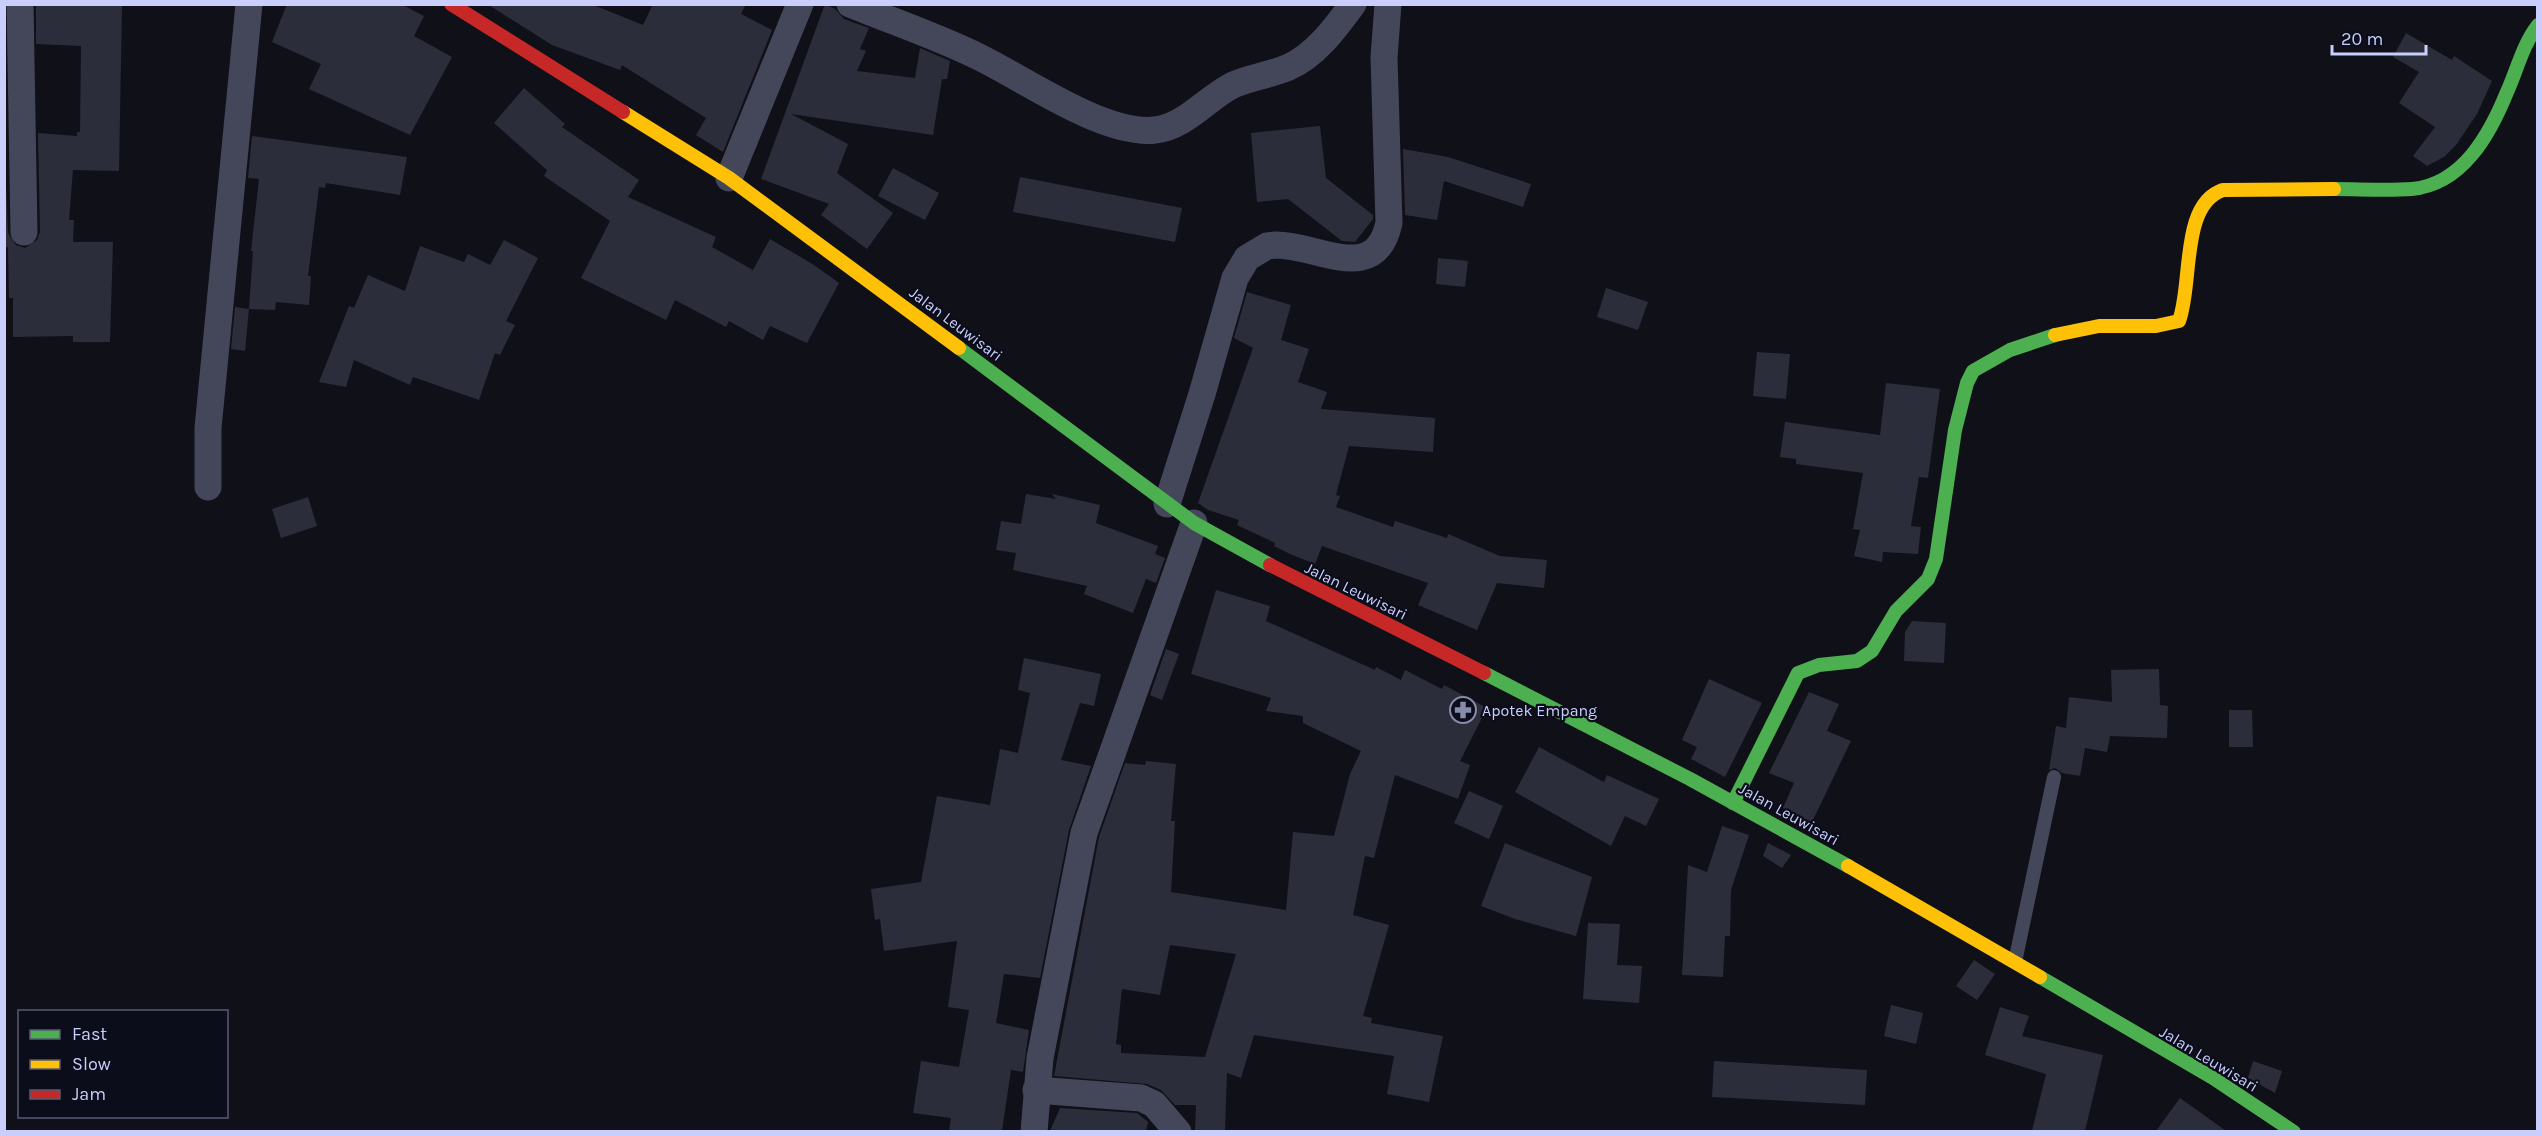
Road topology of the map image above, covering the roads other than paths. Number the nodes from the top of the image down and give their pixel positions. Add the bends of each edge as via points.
1 (20, 4) edge
2 (249, 4) edge
3 (451, 4) edge
4 (800, 4) edge
5 (850, 4) edge
6 (1353, 4) edge
7 (1388, 4) edge
8 (2538, 25) edge
9 (729, 178) junction
10 (24, 231) dead end
11 (208, 487) dead end
12 (1167, 504) junction
13 (1194, 523) junction
14 (2054, 777) dead end
15 (1734, 803) junction
16 (2015, 962) junction
17 (1036, 1090) junction
18 (1034, 1131) edge
19 (1178, 1131) edge
20 (2294, 1131) edge

1 - 10 street
2 - 11 street via 208,428
3 - 9 main road, Jalan Leuwisari
4 - 9 street
5 - 6 street via 979,57 1084,112 1142,131 1170,126 1232,86 1290,67 1314,50
7 - 12 street via 1384,57 1389,223 1386,236 1381,247 1360,259 1287,245 1266,246 1247,258 1235,278
8 - 15 main road via 2488,137 2445,180 2414,189 2223,190 2207,198 2202,207 2193,236 2186,299 2178,321 2160,327 2090,327 2037,342 1983,363 1973,372 1961,399 1936,559 1928,579 1896,611 1872,651 1857,661 1819,665 1798,673
9 - 12 main road, Jalan Leuwisari
12 - 13 main road, Jalan Leuwisari
13 - 15 main road, Jalan Leuwisari via 1273,568
13 - 17 street via 1084,833
14 - 16 lane
15 - 16 main road, Jalan Leuwisari
16 - 20 main road, Jalan Leuwisari
17 - 18 street
17 - 19 street via 1141,1098 1154,1104

